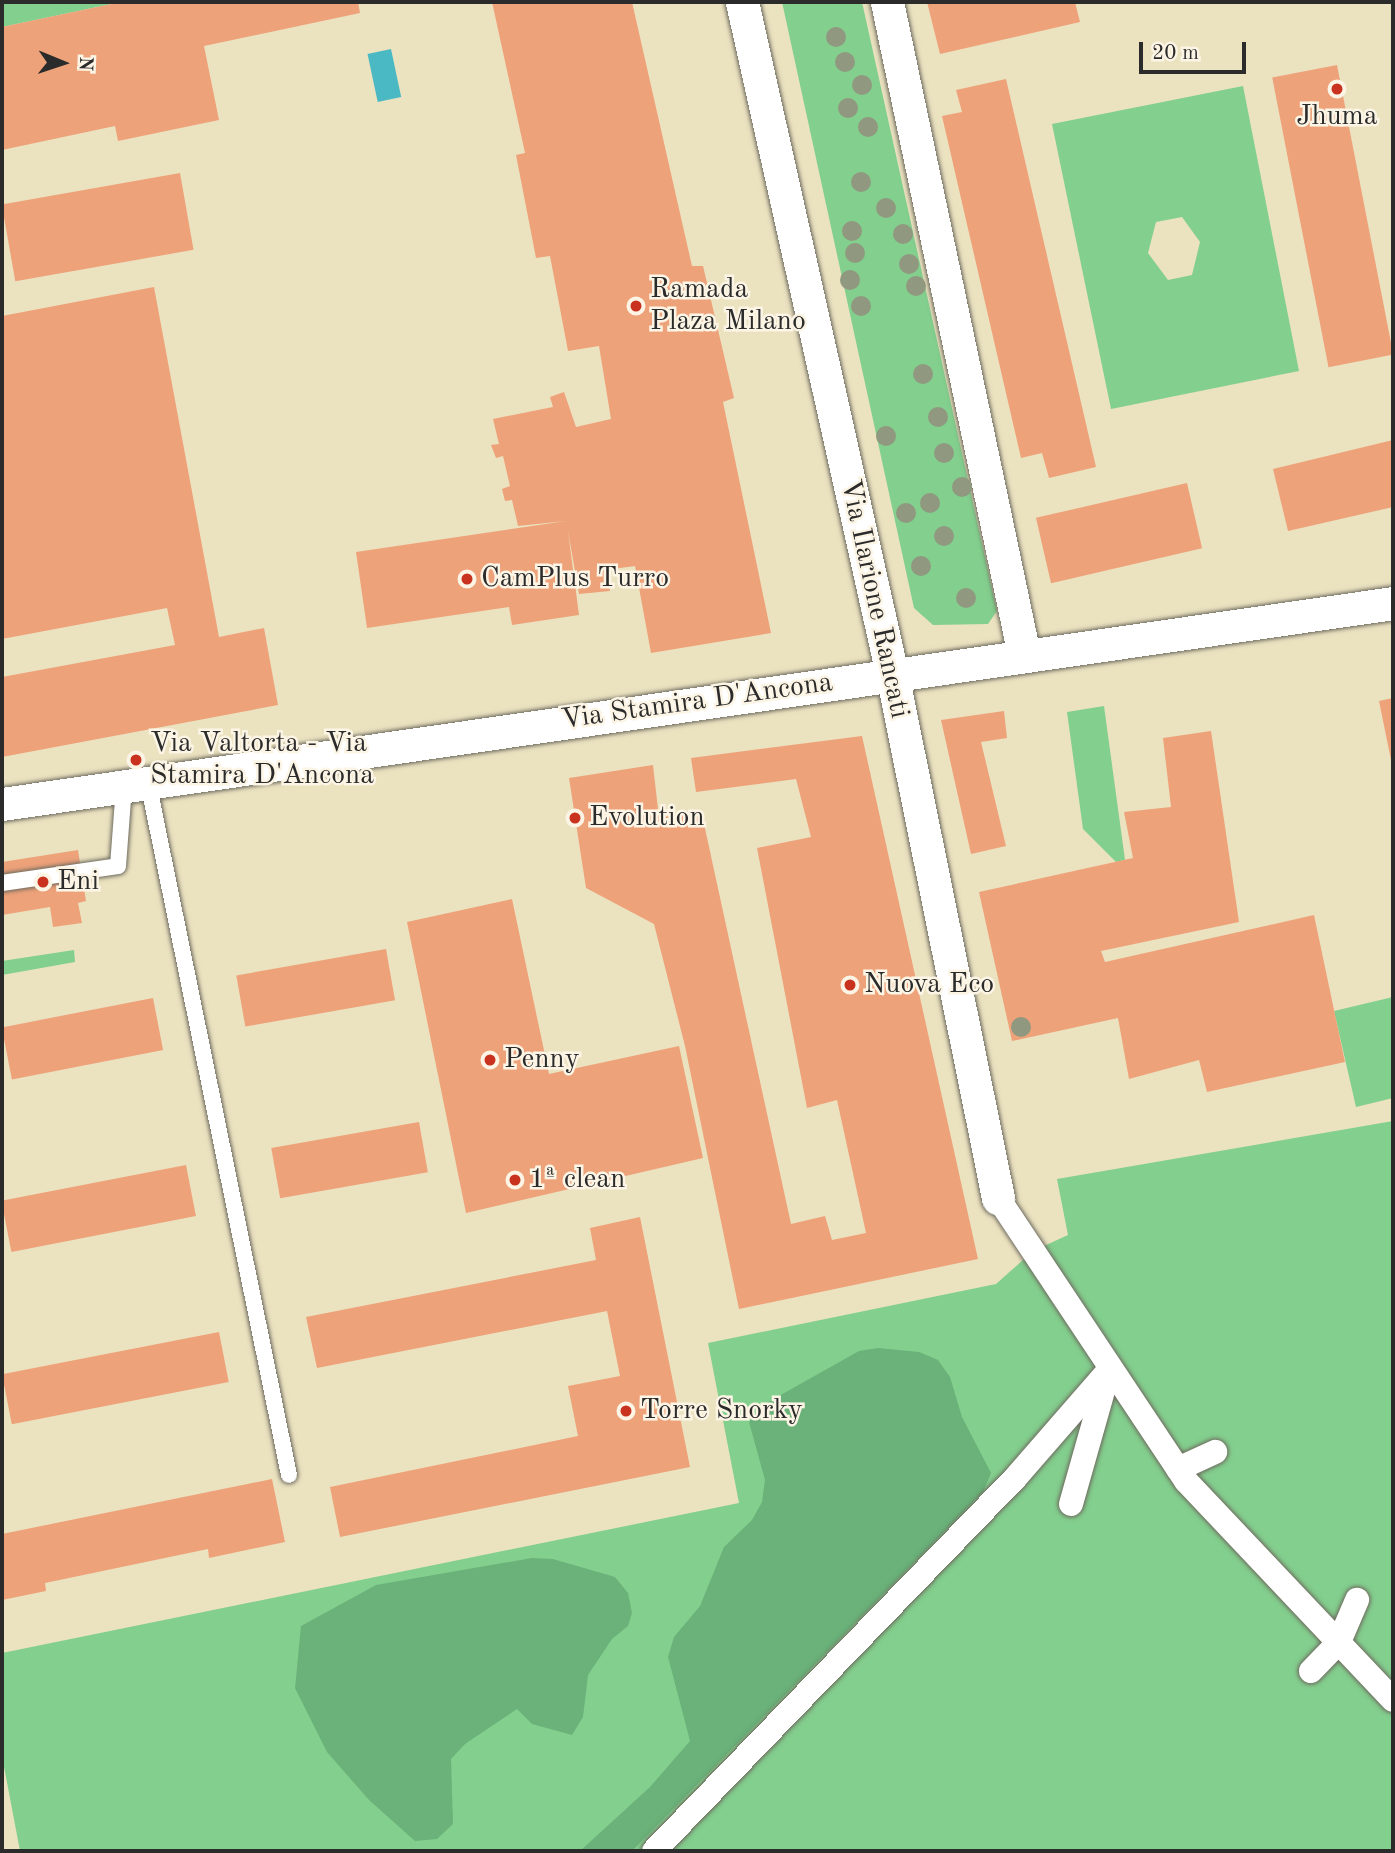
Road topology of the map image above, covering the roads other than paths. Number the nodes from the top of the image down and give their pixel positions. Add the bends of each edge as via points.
1 (742, 2) edge
2 (887, 2) edge
3 (1393, 603) edge
4 (1024, 655) junction
5 (892, 674) junction
6 (136, 784) junction
7 (2, 804) edge
8 (2, 883) edge
9 (998, 1198) joint
10 (1109, 1370) junction
11 (1215, 1452) dead end
12 (1178, 1469) junction
13 (289, 1475) dead end
14 (1071, 1504) dead end
15 (1357, 1600) dead end
16 (1339, 1642) junction
17 (1311, 1671) dead end
18 (1393, 1700) edge
19 (654, 1851) edge

1 - 5 street, Via Ilarione Rancati
2 - 4 street
3 - 4 street, Via Stamira D'Ancona
4 - 5 street, Via Stamira D'Ancona
5 - 6 street, Via Stamira D'Ancona
5 - 9 street, Via Ilarione Rancati
6 - 7 street, Via Stamira D'Ancona
6 - 8 lane via 118,866
6 - 13 lane
9 - 10 street
10 - 12 street
10 - 14 street
10 - 19 street via 1016,1477
11 - 12 street
12 - 16 street
15 - 16 street
16 - 17 street
16 - 18 street

